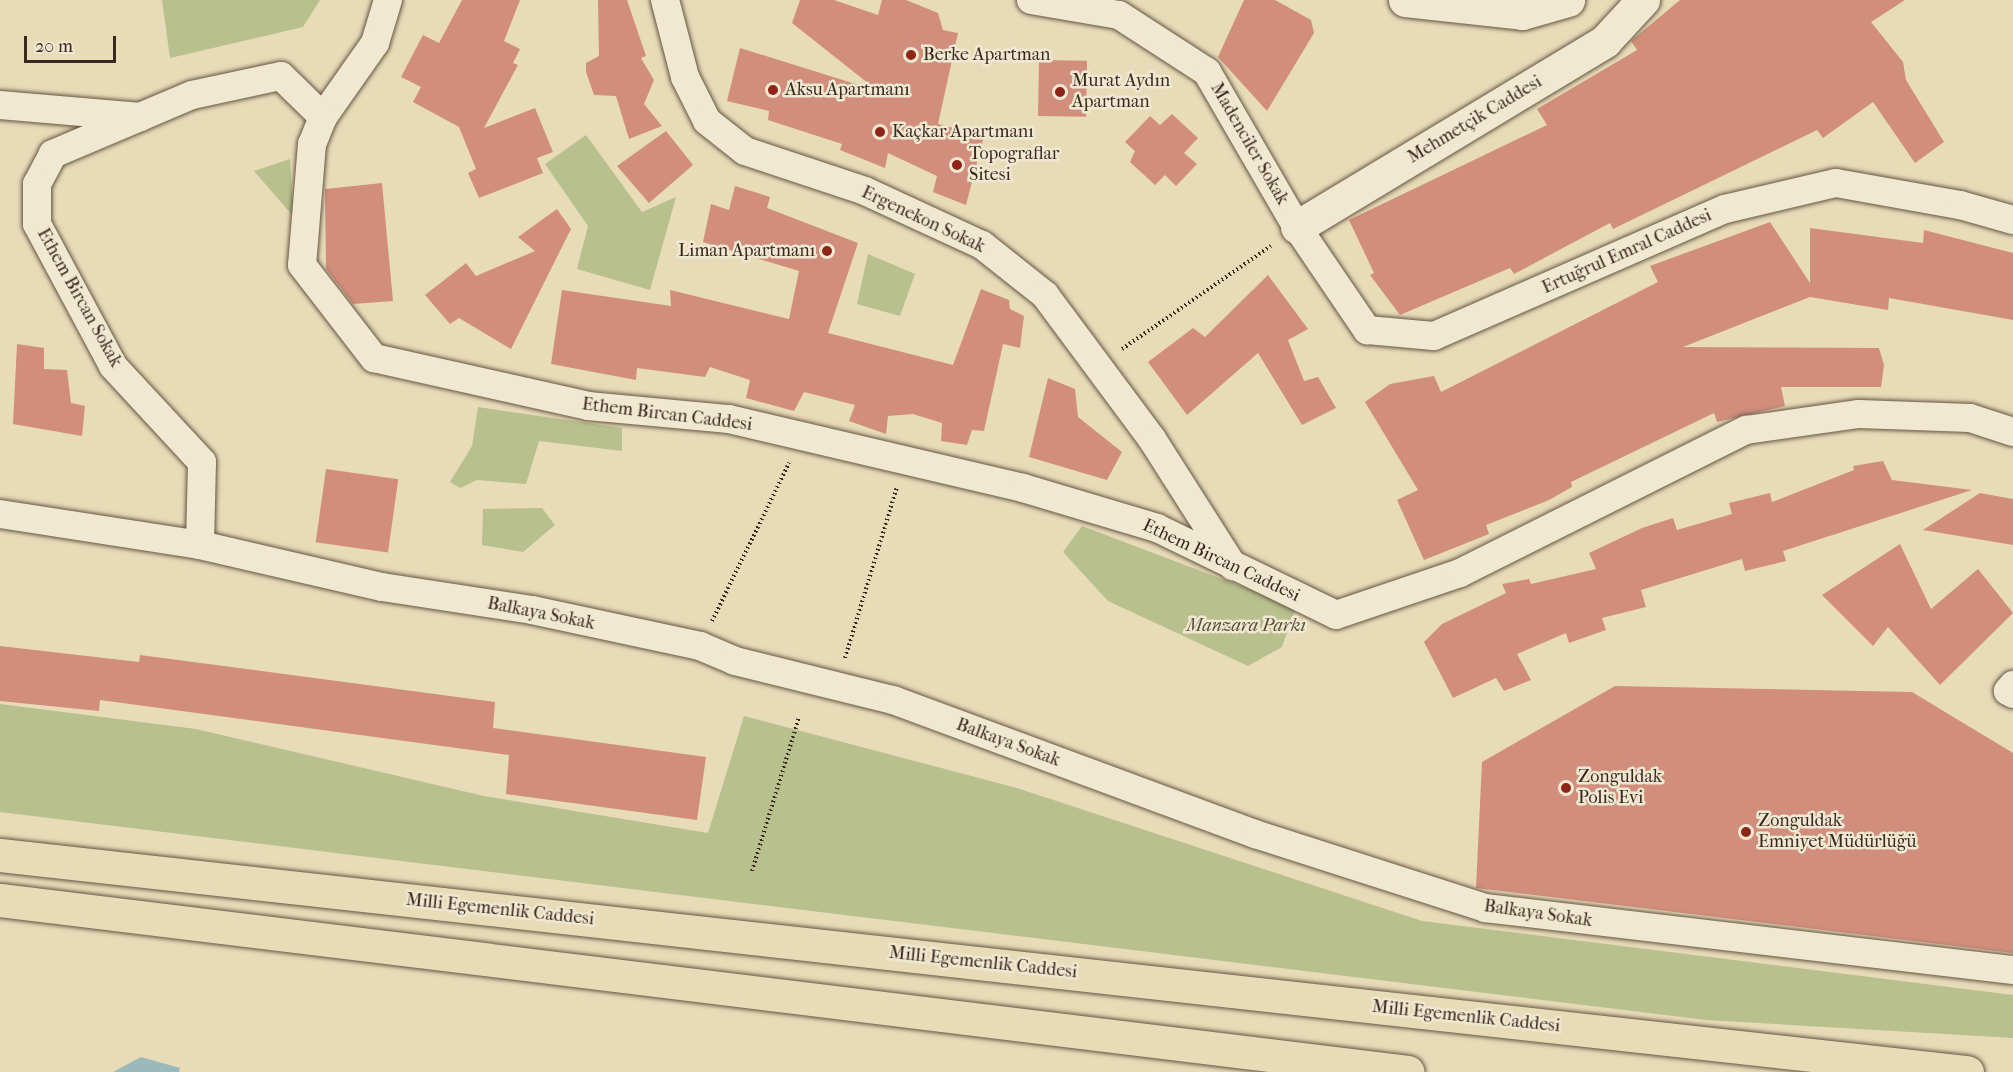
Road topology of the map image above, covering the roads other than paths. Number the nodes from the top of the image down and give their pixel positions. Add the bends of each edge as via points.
1 (388, 0) edge
2 (665, 0) edge
3 (1032, 0) edge
4 (1405, 0) edge
5 (1568, 0) edge
6 (1643, 0) edge
7 (0, 105) edge
8 (140, 117) junction
9 (323, 117) junction
10 (2013, 220) edge
11 (1297, 227) junction
12 (2013, 432) edge
13 (0, 514) edge
14 (200, 544) junction
15 (1235, 567) junction
16 (2013, 685) edge
17 (2013, 694) edge
18 (0, 855) edge
19 (0, 900) edge
20 (2013, 970) edge
21 (1408, 1072) edge
22 (1967, 1072) edge

1 - 9 street via 375,43
2 - 15 street, Ergenekon Sokak via 685,77 707,121 745,151 866,192 982,245 1045,294 1099,365
3 - 11 street, Madenciler Sokak via 1119,15 1207,72
4 - 5 street via 1522,13
6 - 11 street, Mehmetçik Caddesi via 1605,41
7 - 8 street
8 - 9 street, Ethem Bircan Sokak via 192,95 281,76
8 - 14 street, Ethem Bircan Sokak via 53,154 37,184 37,224 113,366 202,462
9 - 15 street, Ethem Bircan Caddesi via 312,144 302,266 374,358 588,406 729,419 1023,488 1157,528
10 - 11 street, Ertuğrul Emral Caddesi via 1960,205 1836,183 1725,209 1434,336 1367,330
12 - 15 street, Ethem Bircan Caddesi via 1970,418 1859,414 1746,430 1460,573 1336,615
13 - 14 street, Balkaya Sokak
14 - 20 street, Balkaya Sokak via 382,587 532,610 700,646 735,662 837,683 1255,834 1485,908
16 - 17 street via 2008,691
18 - 22 highway, Milli Egemenlik Caddesi
19 - 21 highway

